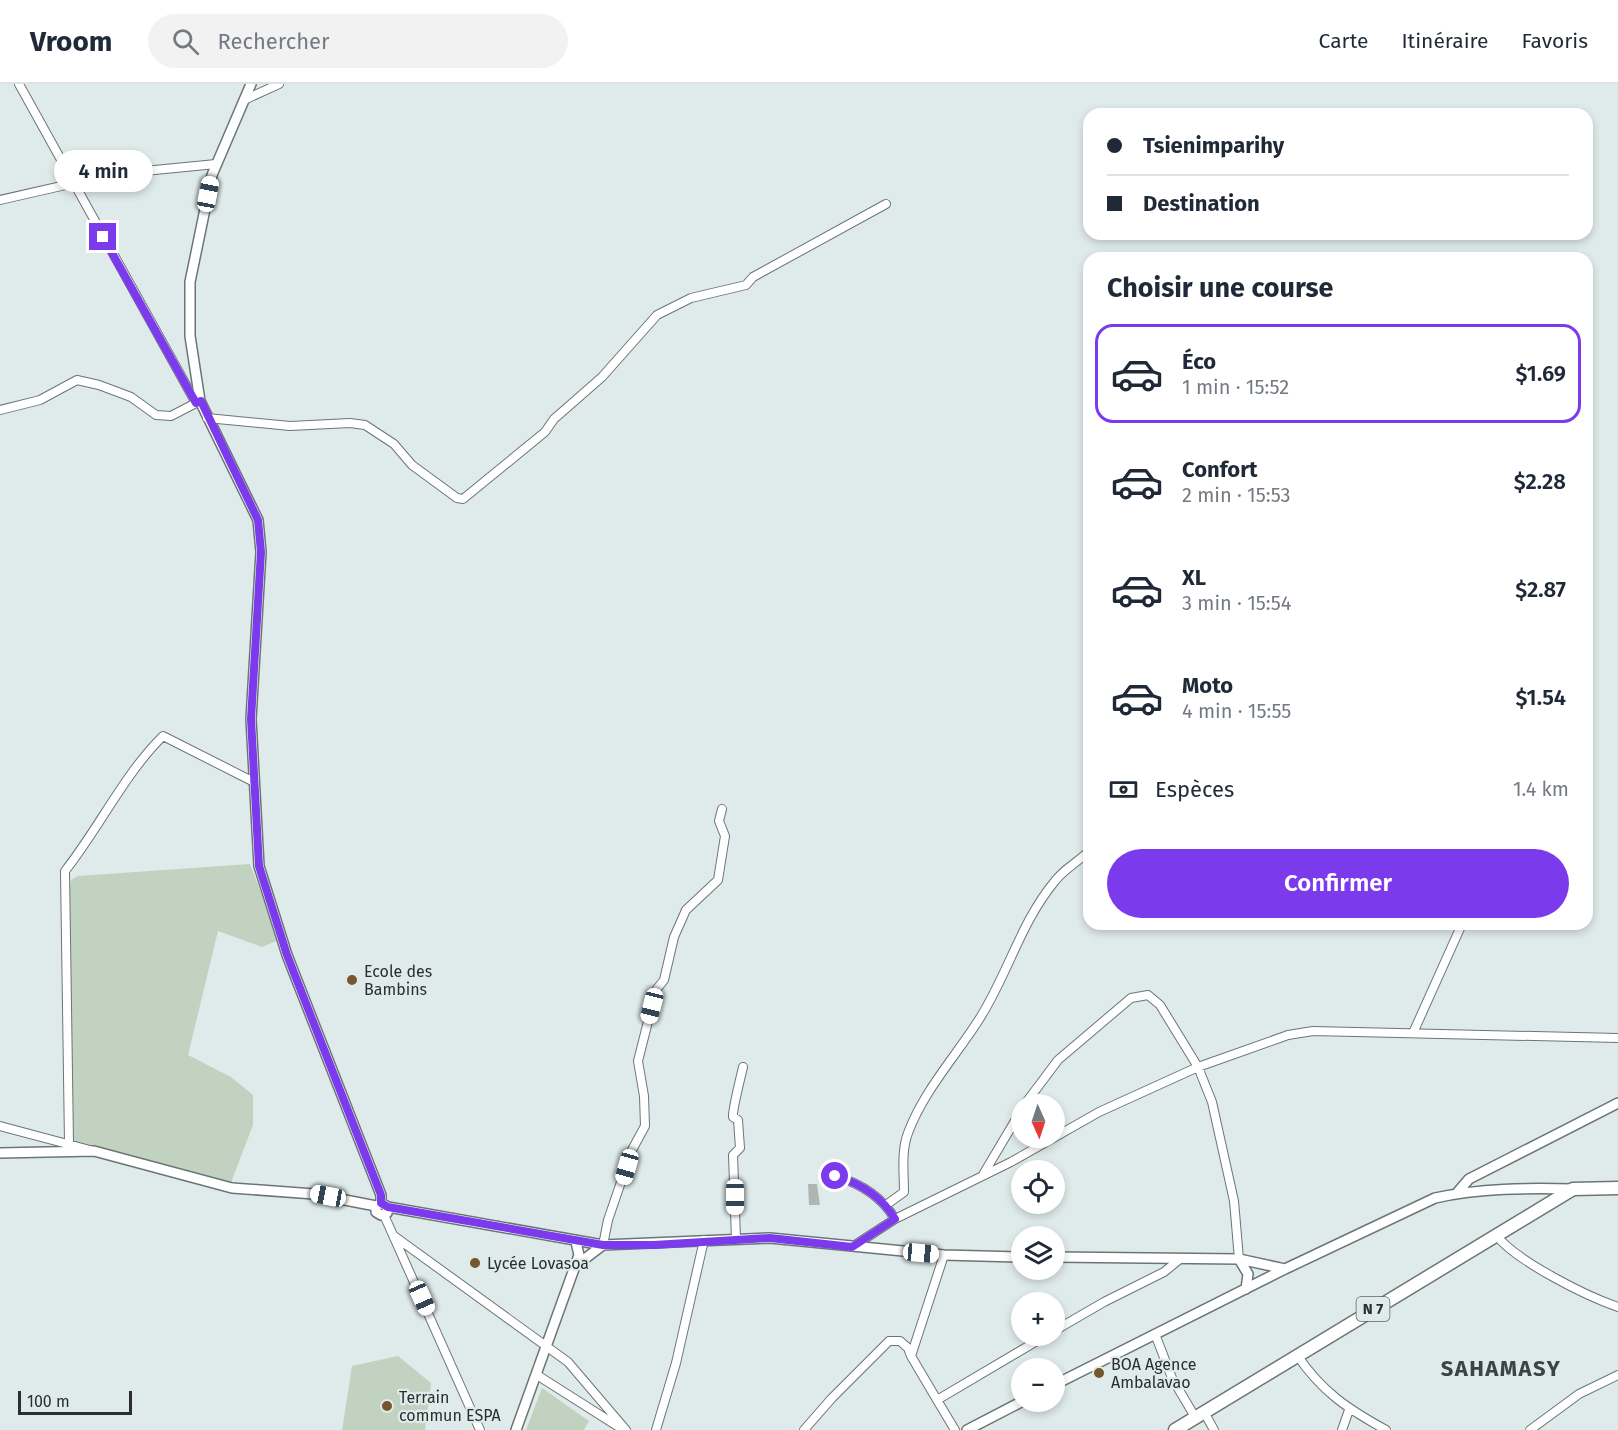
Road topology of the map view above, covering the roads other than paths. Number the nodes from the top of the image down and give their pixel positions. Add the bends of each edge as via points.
1 (19, 84) edge
2 (251, 84) edge
3 (279, 84) edge
4 (244, 100) junction
5 (216, 164) junction
6 (73, 184) junction
7 (0, 200) edge
8 (886, 204) dead end
9 (198, 402) junction
10 (0, 410) edge
11 (207, 418) junction
12 (254, 782) junction
13 (722, 809) dead end
14 (1083, 856) edge
15 (1459, 930) edge
16 (1413, 1033) junction
17 (1618, 1038) edge
18 (743, 1067) dead end
19 (1198, 1067) junction
20 (1032, 1094) edge
21 (1618, 1103) edge
22 (0, 1126) edge
23 (1011, 1128) edge
24 (69, 1143) junction
25 (94, 1151) junction
26 (0, 1153) edge
27 (984, 1174) junction
28 (835, 1176) dead end
29 (1538, 1188) junction
30 (1618, 1188) edge
31 (1573, 1189) junction
32 (1457, 1193) junction
33 (886, 1204) junction
34 (1544, 1206) junction
35 (382, 1208) junction
36 (895, 1219) junction
37 (1496, 1235) junction
38 (394, 1236) junction
39 (736, 1239) junction
40 (704, 1240) junction
41 (576, 1242) junction
42 (603, 1245) junction
43 (852, 1247) junction
44 (944, 1255) junction
45 (1011, 1257) edge
46 (1065, 1257) edge
47 (1180, 1259) junction
48 (1239, 1259) junction
49 (572, 1268) junction
50 (1285, 1269) junction
51 (1246, 1289) junction
52 (1618, 1307) edge
53 (1065, 1325) edge
54 (1155, 1334) junction
55 (545, 1345) junction
56 (1028, 1346) edge
57 (1297, 1355) junction
58 (911, 1356) junction
59 (537, 1375) junction
60 (1618, 1376) edge
61 (1065, 1379) edge
62 (937, 1400) junction
63 (1011, 1407) edge
64 (1349, 1410) junction
65 (1200, 1414) junction
66 (480, 1430) edge
67 (516, 1430) edge
68 (624, 1430) edge
69 (656, 1430) edge
70 (804, 1430) edge
71 (955, 1430) edge
72 (967, 1430) edge
73 (1174, 1430) edge
74 (1214, 1430) edge
75 (1342, 1430) edge
76 (1386, 1430) edge
77 (1530, 1430) edge

1 - 6 street
2 - 4 street
3 - 4 street
4 - 5 street
5 - 6 street via 114,174
5 - 9 street via 190,282 190,336
6 - 7 street
6 - 9 street
8 - 11 street via 753,277 746,285 691,298 657,315 602,377 554,419 545,432 464,499 425,475 393,444 365,425 290,426
9 - 10 street via 171,416 156,415 131,397 77,380 40,400
9 - 11 street
11 - 12 street via 258,520 261,552 251,719
12 - 24 street via 163,736 143,755 89,842 65,871
12 - 35 street via 259,866 272,910 377,1185
13 - 42 street via 719,821 725,836 718,880 686,910 663,980 656,990 638,1061 645,1126 632,1150
14 - 33 street via 1047,891 1022,932 980,1019 917,1111 904,1152 904,1191
15 - 16 street
16 - 17 street
16 - 19 street via 1313,1031 1288,1035
18 - 39 street via 732,1112 738,1120 740,1148 733,1155
19 - 20 street via 1160,1005 1148,995 1131,998 1058,1060
19 - 27 street via 1099,1112
19 - 48 street via 1212,1102 1227,1164
21 - 32 street via 1469,1179
22 - 24 street
23 - 27 street
24 - 25 street
25 - 26 street
25 - 35 street via 232,1188 314,1194
27 - 36 street
28 - 33 street via 851,1181
29 - 31 street
29 - 32 street
29 - 34 street
30 - 31 main road, N 7
31 - 34 main road, N 7
32 - 50 street via 1435,1198
33 - 36 street
34 - 37 main road, N 7
35 - 38 street
35 - 41 street
36 - 43 street
37 - 52 street via 1566,1285
37 - 57 main road, N 7
38 - 55 street
38 - 66 street
39 - 40 street
39 - 43 street via 770,1238
40 - 42 street
40 - 69 street
41 - 42 street
41 - 49 street via 579,1255
42 - 49 street
43 - 44 street
44 - 45 street
44 - 58 street
46 - 47 street
47 - 48 street
47 - 53 street via 1164,1272
48 - 50 street
48 - 51 street via 1248,1274
49 - 55 street
50 - 51 street
51 - 54 street
54 - 61 street
54 - 65 street via 1172,1378
55 - 59 street
55 - 68 street via 568,1362
56 - 62 street
57 - 64 street via 1327,1392
57 - 65 main road, N 7
58 - 62 street
58 - 70 street via 900,1341 889,1341
59 - 67 street
59 - 68 street
60 - 77 street via 1579,1394
62 - 71 street
63 - 72 street
64 - 75 street
64 - 76 street
65 - 73 main road, N 7
65 - 74 street

